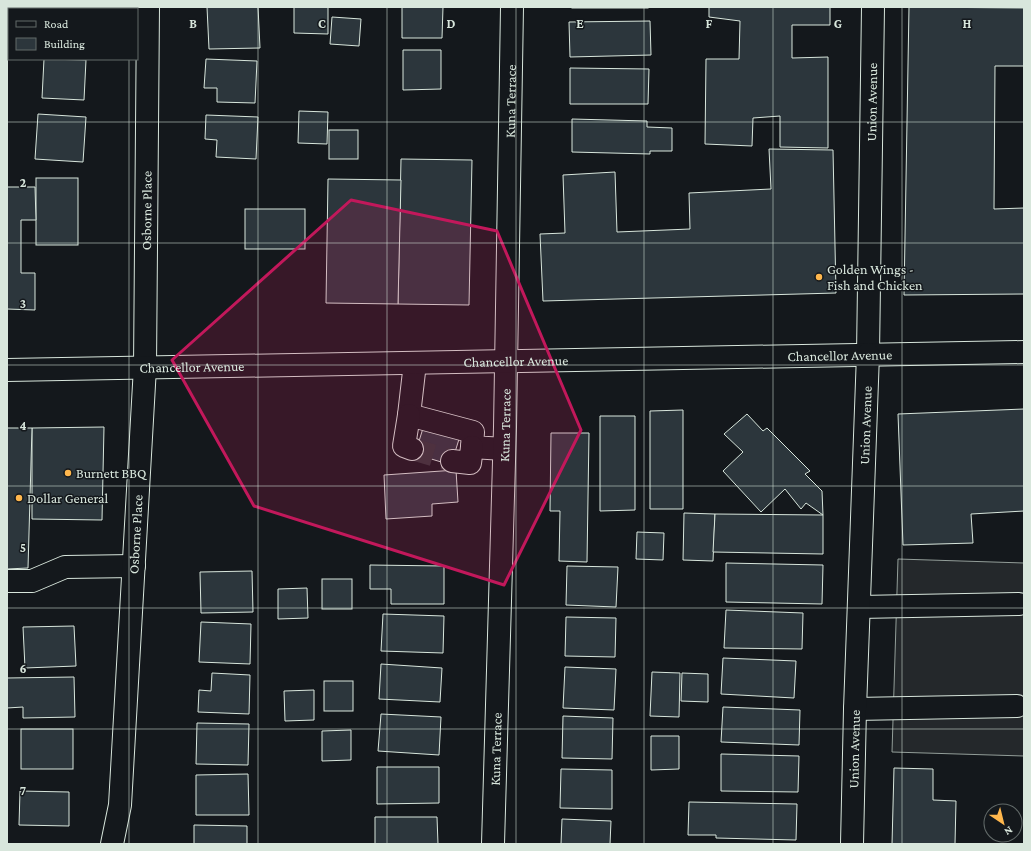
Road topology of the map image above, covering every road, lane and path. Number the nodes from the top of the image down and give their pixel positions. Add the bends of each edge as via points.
1 (148, 7) edge
2 (512, 7) edge
3 (874, 7) edge
4 (1024, 352) edge
5 (868, 354) junction
6 (506, 361) junction
7 (415, 363) junction
8 (145, 367) junction
9 (7, 370) edge
10 (409, 415) junction
11 (472, 447) junction
12 (412, 449) dead end
13 (504, 449) junction
14 (452, 461) tunnel mouth
15 (134, 566) junction
16 (7, 581) edge
17 (1019, 604) dead end
18 (859, 607) junction
19 (1016, 706) dead end
20 (855, 709) junction
21 (112, 844) edge
22 (493, 844) edge
23 (852, 844) edge

1 - 8 street, Osborne Place
2 - 6 street, Kuna Terrace
3 - 5 street, Union Avenue
4 - 5 street, Chancellor Avenue
5 - 6 street, Chancellor Avenue
5 - 18 street, Union Avenue
6 - 7 street, Chancellor Avenue
6 - 13 street, Kuna Terrace
7 - 8 street, Chancellor Avenue
7 - 10 street
8 - 9 street, Chancellor Avenue
8 - 15 street, Osborne Place
10 - 11 street via 473,432
10 - 12 street via 404,446
11 - 13 street
11 - 14 street via 470,463
13 - 22 street, Kuna Terrace
15 - 16 street via 65,567 32,581
15 - 21 street, Osborne Place via 120,805
17 - 18 street
18 - 20 street, Union Avenue
19 - 20 street
20 - 23 street, Union Avenue

